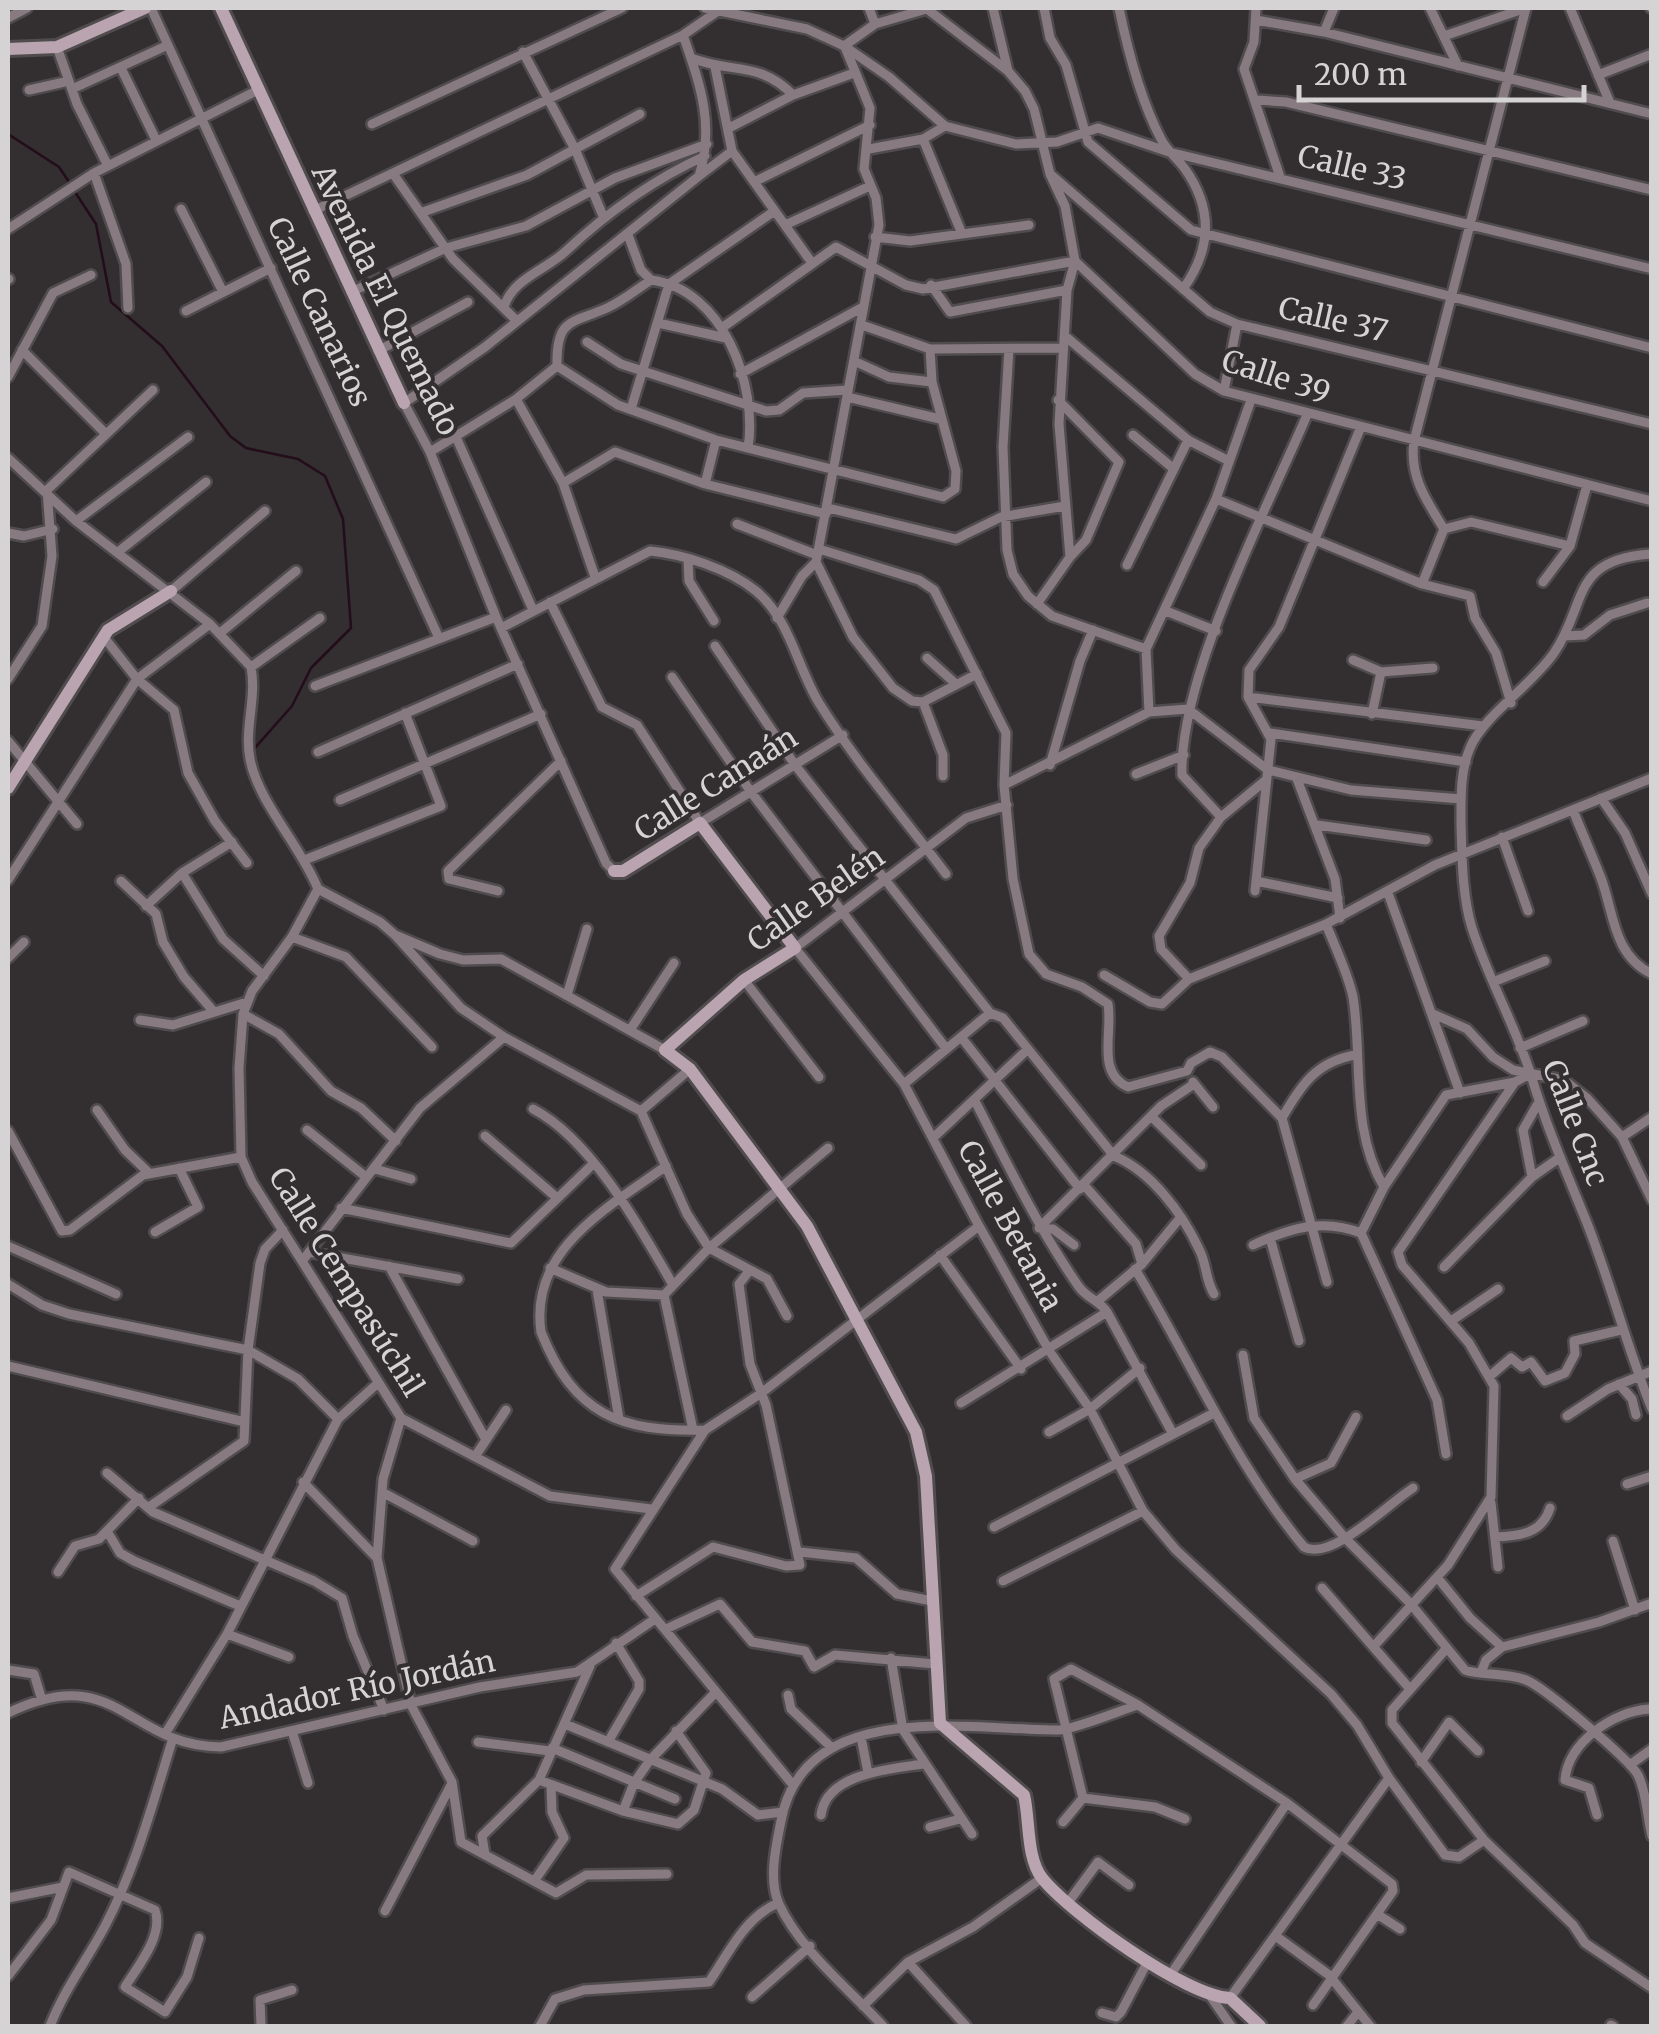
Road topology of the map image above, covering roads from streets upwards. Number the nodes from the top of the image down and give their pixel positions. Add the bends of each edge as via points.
1 (27, 8) edge
2 (148, 8) edge
3 (220, 8) edge
4 (622, 8) edge
5 (705, 8) edge
6 (869, 8) edge
7 (928, 8) edge
8 (993, 8) edge
9 (1044, 8) edge
10 (1119, 8) edge
11 (1256, 8) edge
12 (1334, 8) edge
13 (1430, 8) edge
14 (1528, 8) edge
15 (1570, 8) edge
16 (718, 11) junction
17 (8, 18) edge
18 (1256, 20) junction
19 (875, 24) junction
20 (1324, 32) junction
21 (683, 36) junction
22 (1444, 36) junction
23 (168, 45) junction
24 (844, 46) junction
25 (57, 47) junction
26 (8, 49) edge
27 (523, 52) junction
28 (1652, 54) edge
29 (691, 58) junction
30 (1458, 66) junction
31 (715, 67) junction
32 (121, 68) junction
33 (1008, 70) junction
34 (854, 73) junction
35 (1598, 75) junction
36 (1508, 78) junction
37 (70, 85) junction
38 (29, 90) dead end
39 (258, 90) junction
40 (792, 95) junction
41 (550, 99) junction
42 (1257, 100) junction
43 (1610, 103) junction
44 (640, 114) dead end
45 (1652, 114) edge
46 (201, 118) junction
47 (372, 124) dead end
48 (870, 125) junction
49 (945, 126) junction
50 (729, 128) junction
51 (1083, 130) junction
52 (922, 139) junction
53 (156, 140) junction
54 (707, 144) junction
55 (1043, 144) junction
56 (869, 148) junction
57 (1489, 148) junction
58 (575, 149) junction
59 (732, 151) junction
60 (1169, 152) junction
61 (705, 156) junction
62 (108, 166) junction
63 (94, 173) junction
64 (1050, 174) junction
65 (394, 175) junction
66 (699, 176) junction
67 (1280, 178) junction
68 (754, 182) junction
69 (870, 186) junction
70 (591, 189) junction
71 (1652, 190) edge
72 (181, 208) dead end
73 (313, 211) junction
74 (422, 212) junction
75 (774, 212) junction
76 (603, 216) junction
77 (1472, 222) junction
78 (785, 225) junction
79 (1029, 225) dead end
80 (8, 230) edge
81 (962, 234) junction
82 (628, 235) junction
83 (1208, 236) junction
84 (875, 237) junction
85 (446, 248) junction
86 (1075, 261) junction
87 (812, 263) junction
88 (869, 265) junction
89 (271, 268) junction
90 (1652, 269) edge
91 (91, 275) dead end
92 (651, 280) junction
93 (669, 284) junction
94 (932, 285) junction
95 (1183, 289) junction
96 (1067, 290) junction
97 (224, 292) junction
98 (350, 293) junction
99 (1451, 298) junction
100 (468, 302) dead end
101 (504, 307) junction
102 (128, 308) dead end
103 (863, 308) junction
104 (186, 311) dead end
105 (516, 321) junction
106 (658, 323) junction
107 (1236, 324) junction
108 (862, 325) junction
109 (724, 332) junction
110 (1065, 336) junction
111 (587, 342) dead end
112 (1061, 348) junction
113 (1652, 348) edge
114 (930, 349) junction
115 (1008, 349) junction
116 (22, 350) junction
117 (377, 351) junction
118 (854, 361) junction
119 (557, 366) junction
120 (644, 369) junction
121 (1432, 369) junction
122 (740, 374) junction
123 (8, 377) edge
124 (932, 382) junction
125 (153, 390) dead end
126 (1224, 392) junction
127 (848, 394) junction
128 (516, 399) junction
129 (1058, 400) junction
130 (1252, 400) junction
131 (404, 402) junction
132 (749, 405) junction
133 (630, 409) junction
134 (1307, 415) junction
135 (940, 419) junction
136 (1652, 424) edge
137 (1360, 429) junction
138 (106, 434) junction
139 (1134, 435) dead end
140 (188, 436) dead end
141 (456, 436) junction
142 (716, 440) junction
143 (1188, 440) junction
144 (1414, 440) junction
145 (748, 448) junction
146 (430, 452) junction
147 (8, 458) edge
148 (1230, 461) junction
149 (1174, 469) junction
150 (836, 470) junction
151 (206, 482) dead end
152 (563, 483) junction
153 (705, 484) junction
154 (1587, 485) junction
155 (46, 490) junction
156 (1216, 499) junction
157 (1652, 501) edge
158 (1065, 506) junction
159 (264, 511) dead end
160 (827, 511) junction
161 (1006, 517) junction
162 (1263, 517) junction
163 (76, 521) junction
164 (738, 524) dead end
165 (52, 529) junction
166 (1444, 529) junction
167 (8, 533) edge
168 (1317, 541) junction
169 (1570, 546) junction
170 (118, 552) junction
171 (1652, 554) edge
172 (818, 555) junction
173 (1070, 558) junction
174 (688, 560) junction
175 (1127, 566) dead end
176 (296, 571) dead end
177 (594, 577) junction
178 (1543, 582) dead end
179 (1422, 584) junction
180 (171, 591) junction
181 (550, 602) junction
182 (1647, 603) dead end
183 (1037, 604) junction
184 (533, 610) junction
185 (1166, 611) junction
186 (496, 616) junction
187 (320, 618) dead end
188 (777, 618) junction
189 (714, 621) dead end
190 (210, 624) junction
191 (501, 628) junction
192 (1094, 630) junction
193 (1216, 631) junction
194 (220, 633) junction
195 (103, 636) junction
196 (1564, 636) junction
197 (440, 638) junction
198 (715, 646) dead end
199 (1146, 649) junction
200 (928, 658) dead end
201 (1352, 660) dead end
202 (518, 664) junction
203 (251, 666) junction
204 (1433, 668) dead end
205 (1380, 672) junction
206 (977, 674) junction
207 (672, 676) dead end
208 (8, 678) edge
209 (138, 679) junction
210 (956, 684) junction
211 (315, 686) dead end
212 (1248, 697) junction
213 (922, 702) junction
214 (1511, 703) junction
215 (1188, 710) junction
216 (1149, 712) junction
217 (405, 714) junction
218 (541, 714) junction
219 (1372, 714) junction
220 (1483, 726) junction
221 (1270, 733) junction
222 (843, 735) junction
223 (8, 741) edge
224 (318, 752) dead end
225 (1184, 755) junction
226 (27, 760) junction
227 (561, 761) junction
228 (1466, 762) junction
229 (426, 763) junction
230 (796, 765) junction
231 (1050, 765) junction
232 (1136, 774) dead end
233 (1267, 775) junction
234 (943, 776) dead end
235 (1652, 778) edge
236 (1297, 779) junction
237 (1004, 785) junction
238 (8, 788) edge
239 (751, 792) junction
240 (1601, 798) junction
241 (1461, 799) junction
242 (61, 800) junction
243 (340, 800) dead end
244 (1007, 805) junction
245 (1573, 810) junction
246 (1222, 817) junction
247 (700, 823) junction
248 (78, 824) dead end
249 (1318, 824) junction
250 (1502, 837) junction
251 (1426, 840) dead end
252 (232, 842) junction
253 (927, 849) junction
254 (1462, 852) junction
255 (307, 858) junction
256 (247, 864) dead end
257 (614, 871) joint
258 (182, 873) junction
259 (946, 874) dead end
260 (8, 880) edge
261 (120, 881) dead end
262 (886, 883) junction
263 (318, 889) junction
264 (498, 891) dead end
265 (1388, 893) junction
266 (1652, 894) edge
267 (1338, 898) junction
268 (146, 906) junction
269 (1528, 910) dead end
270 (840, 912) junction
271 (1340, 918) junction
272 (1326, 924) junction
273 (587, 930) dead end
274 (395, 935) junction
275 (292, 937) junction
276 (24, 942) dead end
277 (795, 948) junction
278 (8, 958) edge
279 (1545, 961) dead end
280 (674, 963) dead end
281 (1652, 974) edge
282 (1104, 975) dead end
283 (264, 976) junction
284 (1189, 979) junction
285 (744, 980) junction
286 (1492, 982) junction
287 (567, 995) junction
288 (247, 1002) junction
289 (214, 1012) junction
290 (994, 1013) junction
291 (1431, 1013) junction
292 (244, 1014) junction
293 (140, 1020) dead end
294 (1583, 1021) dead end
295 (630, 1030) junction
296 (504, 1037) junction
297 (961, 1037) junction
298 (945, 1046) junction
299 (432, 1047) dead end
300 (1520, 1048) junction
301 (1028, 1049) junction
302 (665, 1050) junction
303 (1355, 1056) junction
304 (690, 1070) junction
305 (1187, 1071) junction
306 (1530, 1074) junction
307 (819, 1077) dead end
308 (998, 1082) junction
309 (1516, 1082) junction
310 (904, 1084) junction
311 (1194, 1084) junction
312 (1460, 1093) junction
313 (975, 1102) junction
314 (1537, 1105) junction
315 (1213, 1107) dead end
316 (534, 1109) dead end
317 (97, 1110) dead end
318 (641, 1111) junction
319 (1152, 1117) junction
320 (1652, 1117) edge
321 (1282, 1118) junction
322 (307, 1130) dead end
323 (8, 1132) edge
324 (485, 1136) dead end
325 (934, 1137) junction
326 (1622, 1137) junction
327 (396, 1141) junction
328 (828, 1148) dead end
329 (1114, 1156) junction
330 (241, 1157) junction
331 (1560, 1158) junction
332 (592, 1165) junction
333 (1201, 1165) dead end
334 (666, 1166) junction
335 (178, 1168) junction
336 (375, 1170) junction
337 (149, 1173) junction
338 (366, 1177) junction
339 (1532, 1178) junction
340 (410, 1179) dead end
341 (1082, 1187) junction
342 (1384, 1187) junction
343 (777, 1188) junction
344 (556, 1196) junction
345 (618, 1200) junction
346 (1652, 1200) edge
347 (340, 1208) junction
348 (1180, 1218) junction
349 (1312, 1225) junction
350 (979, 1226) junction
351 (1039, 1228) junction
352 (282, 1230) junction
353 (155, 1232) dead end
354 (1361, 1233) junction
355 (1270, 1238) junction
356 (1074, 1244) dead end
357 (8, 1246) edge
358 (1253, 1246) dead end
359 (709, 1248) junction
360 (940, 1255) junction
361 (306, 1256) junction
362 (389, 1266) junction
363 (1138, 1266) junction
364 (550, 1268) junction
365 (1444, 1268) dead end
366 (750, 1270) junction
367 (458, 1278) dead end
368 (1326, 1282) dead end
369 (8, 1284) edge
370 (673, 1285) junction
371 (1498, 1289) dead end
372 (597, 1290) junction
373 (116, 1294) dead end
374 (1214, 1294) dead end
375 (664, 1295) junction
376 (1098, 1300) junction
377 (1107, 1312) junction
378 (787, 1316) dead end
379 (1451, 1320) junction
380 (854, 1323) junction
381 (1621, 1330) junction
382 (1299, 1342) dead end
383 (248, 1350) junction
384 (1050, 1352) junction
385 (1243, 1354) dead end
386 (8, 1366) edge
387 (1140, 1368) junction
388 (1021, 1370) junction
389 (1652, 1371) edge
390 (1490, 1376) junction
391 (1638, 1376) junction
392 (378, 1383) junction
393 (1619, 1384) junction
394 (760, 1394) junction
395 (960, 1403) dead end
396 (1090, 1409) junction
397 (1652, 1409) edge
398 (506, 1410) dead end
399 (1214, 1413) junction
400 (1636, 1415) dead end
401 (1567, 1416) dead end
402 (1356, 1417) dead end
403 (338, 1418) junction
404 (401, 1418) junction
405 (618, 1419) junction
406 (245, 1422) junction
407 (699, 1430) junction
408 (1049, 1432) dead end
409 (1173, 1434) junction
410 (485, 1438) junction
411 (476, 1454) junction
412 (1446, 1454) dead end
413 (1115, 1462) junction
414 (107, 1474) dead end
415 (1652, 1476) edge
416 (1295, 1479) junction
417 (303, 1482) junction
418 (1627, 1484) dead end
419 (1413, 1488) dead end
420 (382, 1492) junction
421 (139, 1498) junction
422 (1491, 1504) junction
423 (149, 1507) junction
424 (1550, 1508) dead end
425 (651, 1509) junction
426 (1143, 1510) junction
427 (994, 1527) dead end
428 (106, 1531) junction
429 (1345, 1538) junction
430 (1495, 1538) junction
431 (1613, 1540) dead end
432 (473, 1541) dead end
433 (800, 1552) junction
434 (377, 1558) junction
435 (265, 1559) junction
436 (1498, 1567) dead end
437 (58, 1572) dead end
438 (1437, 1577) junction
439 (1003, 1581) dead end
440 (1322, 1588) dead end
441 (636, 1596) junction
442 (932, 1601) junction
443 (1410, 1603) junction
444 (1652, 1604) edge
445 (240, 1606) junction
446 (1634, 1610) junction
447 (656, 1619) junction
448 (666, 1629) junction
449 (227, 1634) junction
450 (616, 1644) junction
451 (1374, 1646) junction
452 (1502, 1647) junction
453 (1446, 1649) junction
454 (288, 1657) dead end
455 (892, 1658) junction
456 (935, 1664) junction
457 (590, 1666) junction
458 (8, 1670) edge
459 (1482, 1670) junction
460 (1410, 1689) junction
461 (714, 1694) junction
462 (788, 1695) dead end
463 (41, 1697) junction
464 (410, 1704) junction
465 (1138, 1704) junction
466 (1649, 1709) dead end
467 (384, 1710) junction
468 (8, 1713) edge
469 (940, 1723) junction
470 (565, 1724) junction
471 (903, 1730) junction
472 (1063, 1730) junction
473 (292, 1731) junction
474 (676, 1732) junction
475 (1590, 1733) junction
476 (169, 1736) junction
477 (862, 1736) junction
478 (478, 1742) dead end
479 (608, 1742) junction
480 (832, 1747) junction
481 (551, 1750) junction
482 (1652, 1750) edge
483 (1478, 1751) dead end
484 (650, 1760) junction
485 (1422, 1762) junction
486 (923, 1764) junction
487 (1631, 1764) junction
488 (868, 1773) junction
489 (1389, 1778) junction
490 (538, 1780) junction
491 (452, 1782) junction
492 (700, 1782) junction
493 (308, 1783) dead end
494 (634, 1783) junction
495 (551, 1785) junction
496 (793, 1785) junction
497 (1083, 1798) junction
498 (674, 1799) dead end
499 (1287, 1803) junction
500 (623, 1811) junction
501 (783, 1812) junction
502 (822, 1815) dead end
503 (1597, 1815) dead end
504 (960, 1818) junction
505 (1185, 1820) dead end
506 (1063, 1822) dead end
507 (930, 1827) dead end
508 (972, 1834) dead end
509 (1652, 1836) edge
510 (1484, 1840) junction
511 (1338, 1844) junction
512 (485, 1855) junction
513 (667, 1874) dead end
514 (1042, 1878) junction
515 (535, 1880) junction
516 (1129, 1886) dead end
517 (64, 1887) junction
518 (118, 1892) junction
519 (8, 1898) edge
520 (1070, 1900) junction
521 (778, 1903) junction
522 (385, 1911) dead end
523 (1377, 1914) junction
524 (1400, 1929) dead end
525 (1277, 1937) junction
526 (199, 1938) dead end
527 (810, 1946) junction
528 (1148, 1961) junction
529 (908, 1962) junction
530 (1171, 1974) junction
531 (8, 1976) edge
532 (1332, 1979) junction
533 (1652, 1988) edge
534 (292, 1990) dead end
535 (752, 1996) dead end
536 (1211, 1998) junction
537 (1230, 1998) junction
538 (1313, 2005) dead end
539 (863, 2006) junction
540 (1358, 2012) junction
541 (1102, 2013) dead end
542 (879, 2025) edge
543 (50, 2026) edge
544 (260, 2026) edge
545 (540, 2026) edge
546 (966, 2026) edge
547 (1231, 2026) edge
548 (1260, 2026) edge
549 (1348, 2026) edge
550 (1370, 2026) edge

1 - 17 street
2 - 23 street, Calle Canarios
2 - 25 street
3 - 39 street, Avenida El Quemado
4 - 27 street
5 - 16 street
6 - 19 street
7 - 19 street
7 - 33 street
8 - 33 street
9 - 51 street
10 - 60 street via 1128,53
11 - 18 street
12 - 20 street
13 - 22 street
14 - 22 street
14 - 36 street
15 - 35 street
16 - 21 street
16 - 24 street via 807,29
18 - 20 street
18 - 42 street via 1244,69
19 - 24 street
20 - 30 street
21 - 29 street
21 - 41 street
22 - 30 street
23 - 32 street
23 - 46 street, Calle Canarios
24 - 34 street
24 - 49 street
25 - 26 street
25 - 37 street
27 - 41 street
27 - 47 street
28 - 35 street
29 - 31 street
29 - 54 street via 702,89
30 - 36 street
31 - 40 street via 764,71
31 - 50 street
32 - 37 street
32 - 53 street
33 - 55 street via 1034,109
34 - 40 street
34 - 48 street
35 - 43 street
36 - 43 street
36 - 57 street
37 - 38 street
37 - 62 street
39 - 46 street
39 - 73 street, Avenida El Quemado
40 - 50 street
41 - 58 street
41 - 65 street
42 - 57 street
42 - 67 street
43 - 45 street
44 - 58 street
46 - 53 street
46 - 89 street, Calle Canarios
48 - 56 street
48 - 68 street
49 - 52 street
49 - 55 street via 1002,144
50 - 59 street
51 - 55 street, Calle 33
51 - 60 street, Calle 33 via 1111,130
51 - 83 street via 1088,142 1190,230
52 - 56 street
52 - 81 street
53 - 62 street
54 - 61 street
54 - 70 street
55 - 64 street
56 - 69 street via 864,169
57 - 71 street
57 - 77 street
58 - 70 street
58 - 74 street
59 - 66 street
59 - 68 street
60 - 67 street, Calle 33
60 - 83 street via 1186,170 1209,223
61 - 66 street
61 - 76 street
62 - 63 street
63 - 80 street
63 - 102 street via 126,264
64 - 86 street via 1065,206
64 - 95 street, Calle 37
65 - 73 street
65 - 74 street
66 - 82 street
67 - 77 street, Calle 33
68 - 75 street
69 - 78 street
69 - 84 street via 878,210
70 - 76 street
70 - 85 street via 526,226
72 - 97 street
73 - 98 street, Avenida El Quemado
74 - 85 street
75 - 78 street
75 - 93 street
76 - 101 street via 518,285
77 - 90 street, Calle 33
77 - 99 street
78 - 87 street
79 - 81 street
81 - 84 street
82 - 92 street
82 - 105 street
83 - 95 street
83 - 99 street
84 - 88 street
85 - 98 street
85 - 101 street via 486,296
86 - 94 street
86 - 96 street
86 - 126 street, Calle 39 via 1195,374
87 - 88 street via 842,247
87 - 109 street
88 - 94 street via 914,288
88 - 103 street
89 - 97 street
89 - 197 street, Calle Canarios
91 - 116 street via 53,293
92 - 93 street
92 - 119 street via 566,325
93 - 106 street
93 - 109 street via 696,299
94 - 96 street via 948,312
95 - 107 street, Calle 37
96 - 110 street
97 - 104 street
98 - 117 street, Avenida El Quemado
99 - 113 street
99 - 121 street
100 - 117 street
101 - 105 street
103 - 108 street
103 - 122 street
105 - 131 street
106 - 109 street
106 - 120 street
107 - 121 street, Calle 37
107 - 126 street
108 - 114 street
108 - 118 street
109 - 122 street
110 - 112 street
110 - 143 street
111 - 120 street via 621,364
112 - 115 street
112 - 129 street
114 - 115 street
114 - 124 street
115 - 161 street
116 - 123 street
116 - 138 street
117 - 131 street, Avenida El Quemado
118 - 124 street via 889,377
118 - 127 street
119 - 128 street
119 - 133 street
120 - 132 street
120 - 133 street
121 - 136 street, Calle 37
121 - 144 street
122 - 132 street
124 - 135 street
125 - 138 street
126 - 130 street, Calle 39
127 - 132 street via 803,393 772,412
127 - 135 street
127 - 150 street
128 - 141 street
128 - 152 street
129 - 158 street
129 - 173 street via 1120,462 1086,540
130 - 134 street, Calle 39
130 - 148 street
131 - 146 street, Avenida El Quemado
132 - 145 street
133 - 142 street
134 - 137 street, Calle 39
134 - 162 street
135 - 150 street via 956,471 950,496
137 - 144 street, Calle 39
137 - 168 street
138 - 155 street
139 - 149 street
140 - 163 street
141 - 146 street
141 - 184 street
142 - 145 street
142 - 153 street
143 - 148 street
143 - 149 street
144 - 154 street, Calle 39
144 - 166 street via 1416,481
145 - 150 street
146 - 186 street, Avenida El Quemado
147 - 155 street
148 - 156 street
149 - 175 street
150 - 160 street
151 - 170 street
152 - 153 street via 615,452
152 - 177 street
153 - 160 street
154 - 157 street, Calle 39
154 - 169 street
155 - 163 street
155 - 165 street
156 - 162 street
156 - 185 street
158 - 161 street
158 - 173 street
159 - 180 street
160 - 161 street via 956,539
160 - 172 street
161 - 183 street via 1009,565
162 - 168 street
162 - 193 street
163 - 170 street
164 - 172 street
165 - 167 street
165 - 208 street via 42,626
166 - 169 street via 1471,522
166 - 179 street
168 - 179 street
168 - 212 street via 1279,627 1248,670
169 - 178 street
170 - 180 street
171 - 196 street via 1626,556 1595,576 1576,598
172 - 188 street
172 - 206 street via 928,584
172 - 213 street via 853,637 893,688
173 - 183 street
174 - 177 street via 650,551
174 - 188 street via 757,592
174 - 189 street via 689,581
176 - 194 street
177 - 181 street
179 - 214 street via 1470,596
180 - 190 street
180 - 195 street
181 - 184 street
181 - 247 street, Calle Betania via 602,706 638,725
182 - 196 street via 1610,615 1584,635
183 - 192 street
184 - 191 street
185 - 193 street
185 - 199 street
186 - 191 street, Avenida El Quemado
186 - 197 street
187 - 203 street
188 - 222 street via 819,703
190 - 194 street
190 - 209 street
191 - 202 street, Avenida El Quemado
192 - 199 street
192 - 231 street
193 - 215 street
194 - 203 street
195 - 209 street
195 - 226 street
196 - 214 street
197 - 211 street
198 - 230 street
199 - 216 street
200 - 210 street
201 - 205 street
202 - 217 street
202 - 218 street, Avenida El Quemado
203 - 255 street via 250,760 257,782
204 - 205 street
205 - 219 street
206 - 210 street
206 - 237 street via 1006,733
207 - 239 street
209 - 242 street
209 - 252 street via 174,710 188,773
210 - 213 street
212 - 219 street
212 - 221 street
213 - 234 street via 945,763
214 - 220 street
215 - 216 street
215 - 225 street
215 - 233 street
216 - 231 street
217 - 224 street
217 - 229 street
218 - 227 street, Avenida El Quemado
218 - 229 street
219 - 220 street
220 - 228 street, Calle Cnc
221 - 228 street
221 - 233 street
222 - 230 street, Calle Canaán
222 - 253 street
223 - 226 street
225 - 232 street
225 - 246 street via 1182,776
226 - 238 street
226 - 242 street
227 - 257 street, Avenida El Quemado
227 - 264 street via 448,871 449,878
228 - 241 street, Calle Cnc
229 - 243 street
229 - 255 street via 442,801 438,809
230 - 239 street, Calle Canaán
230 - 262 street
231 - 237 street
233 - 236 street
233 - 246 street
233 - 267 street via 1256,886
235 - 240 street
236 - 241 street
236 - 249 street
237 - 244 street
239 - 247 street, Calle Canaán
239 - 270 street
240 - 245 street
240 - 266 street
241 - 254 street, Calle Cnc
242 - 248 street
242 - 260 street
244 - 253 street, Calle Belén via 966,818
244 - 305 street via 1029,954 1046,974 1108,1004 1109,1066 1120,1084
245 - 250 street
245 - 281 street via 1617,937
246 - 284 street via 1199,848 1190,883 1159,936 1161,950
247 - 257 street, Calle Canaán
247 - 277 street, Calle Betania
249 - 251 street
249 - 267 street
250 - 254 street
250 - 269 street
252 - 256 street
252 - 258 street
253 - 259 street
253 - 262 street, Calle Belén
254 - 265 street
254 - 286 street, Calle Cnc via 1470,924
255 - 263 street
258 - 268 street
258 - 283 street via 223,940
261 - 268 street
262 - 270 street, Calle Belén
262 - 290 street
263 - 274 street
263 - 275 street, Calle Cempasúchil
265 - 271 street
265 - 291 street
267 - 271 street
268 - 289 street via 160,921 163,942 184,977
270 - 277 street, Calle Belén
270 - 298 street
271 - 272 street
272 - 284 street
272 - 303 street via 1352,996
273 - 287 street
274 - 287 street via 463,960 501,959
274 - 296 street via 462,1008
275 - 283 street, Calle Cempasúchil
275 - 299 street via 346,958
276 - 278 street
277 - 285 street, Calle Belén
277 - 310 street, Calle Betania
279 - 286 street
280 - 295 street
282 - 284 street via 1156,1004
283 - 288 street, Calle Cempasúchil
285 - 302 street, Calle Belén
285 - 307 street
286 - 300 street, Calle Cnc
287 - 295 street
288 - 289 street
288 - 292 street, Calle Cempasúchil
289 - 293 street via 173,1025
290 - 297 street
290 - 301 street
291 - 306 street via 1467,1029 1492,1057
291 - 312 street
292 - 327 street via 279,1034 330,1090
292 - 330 street, Calle Cempasúchil
294 - 300 street
295 - 302 street
296 - 318 street
296 - 327 street via 420,1108
297 - 298 street
297 - 308 street
298 - 310 street
300 - 306 street, Calle Cnc
301 - 308 street
301 - 329 street
302 - 304 street
303 - 321 street via 1334,1059 1306,1078
303 - 342 street via 1370,1152
304 - 318 street
304 - 343 street
305 - 311 street
305 - 321 street via 1210,1052 1222,1057
306 - 309 street
306 - 314 street, Calle Cnc
306 - 326 street via 1564,1080
308 - 313 street
308 - 341 street
309 - 312 street
309 - 379 street via 1398,1252
310 - 325 street, Calle Betania
311 - 315 street
311 - 319 street
312 - 342 street via 1437,1105
313 - 325 street
313 - 351 street
314 - 331 street, Calle Cnc
314 - 339 street via 1523,1130
316 - 332 street via 560,1126
317 - 337 street
318 - 334 street
319 - 329 street
319 - 333 street
320 - 326 street
321 - 349 street
322 - 338 street
323 - 337 street via 62,1231
324 - 344 street
325 - 350 street, Calle Betania
326 - 346 street
327 - 336 street
328 - 343 street
329 - 341 street
329 - 348 street via 1130,1162
330 - 335 street
330 - 352 street, Calle Cempasúchil
331 - 339 street
331 - 381 street, Calle Cnc
332 - 344 street
332 - 345 street
334 - 345 street
334 - 359 street
335 - 337 street
335 - 353 street via 198,1208
336 - 338 street
336 - 340 street
338 - 347 street
339 - 365 street
341 - 351 street
341 - 363 street via 1136,1244
342 - 354 street
343 - 359 street
343 - 380 street via 807,1226
344 - 347 street via 510,1243
345 - 364 street via 564,1246
345 - 370 street
347 - 361 street
348 - 363 street
348 - 374 street via 1201,1252
349 - 354 street
349 - 355 street
349 - 368 street
350 - 360 street
350 - 384 street, Calle Betania
351 - 356 street
351 - 376 street via 1083,1294
352 - 361 street, Calle Cempasúchil
352 - 383 street via 260,1263
354 - 412 street via 1437,1400
355 - 358 street
355 - 382 street
357 - 373 street
359 - 366 street
359 - 370 street
360 - 380 street
360 - 388 street
361 - 362 street
361 - 392 street, Calle Cempasúchil
362 - 367 street
362 - 410 street
363 - 376 street
363 - 399 street
364 - 372 street
364 - 405 street via 541,1332 589,1407
366 - 378 street via 766,1279
366 - 394 street via 738,1284 740,1315
369 - 383 street via 69,1314
370 - 375 street
371 - 379 street
372 - 375 street
372 - 405 street
375 - 407 street
376 - 377 street
377 - 384 street
377 - 387 street
379 - 390 street
380 - 394 street
380 - 442 street via 916,1432 926,1476
381 - 390 street via 1574,1341 1565,1374 1545,1381 1532,1362 1522,1368 1511,1358
381 - 391 street, Calle Cnc
383 - 403 street via 298,1379
383 - 406 street
384 - 388 street
384 - 396 street, Calle Betania
385 - 416 street via 1254,1418
386 - 406 street
387 - 396 street
387 - 409 street
388 - 395 street
389 - 391 street
390 - 422 street
391 - 393 street
391 - 397 street, Calle Cnc
392 - 403 street
392 - 404 street, Calle Cempasúchil
393 - 400 street
393 - 401 street
394 - 407 street
394 - 433 street
396 - 408 street
396 - 413 street, Calle Betania
398 - 410 street
399 - 409 street
399 - 429 street via 1310,1551
402 - 416 street via 1331,1463
403 - 417 street
404 - 411 street, Calle Cempasúchil
404 - 420 street
405 - 407 street via 673,1432
406 - 423 street via 240,1448
407 - 425 street
409 - 413 street
410 - 411 street
411 - 425 street, Calle Cempasúchil via 550,1496
413 - 426 street, Calle Betania
413 - 427 street
414 - 421 street
415 - 418 street
416 - 429 street
417 - 434 street
417 - 435 street
419 - 429 street
420 - 432 street
420 - 434 street
421 - 423 street
421 - 428 street
422 - 430 street
422 - 438 street
423 - 435 street
424 - 430 street via 1534,1530
425 - 441 street via 615,1569
426 - 439 street
426 - 489 street, Calle Betania via 1176,1550 1331,1694
428 - 437 street via 76,1546
428 - 445 street via 120,1554 134,1562
429 - 443 street
430 - 436 street
431 - 446 street
433 - 441 street via 800,1564 786,1566 713,1547
433 - 442 street via 842,1554 865,1564 897,1594
434 - 464 street
435 - 445 street
435 - 467 street via 342,1598
438 - 443 street
438 - 452 street
440 - 451 street
441 - 447 street
442 - 456 street
443 - 451 street
443 - 453 street
444 - 446 street
445 - 449 street
446 - 452 street
447 - 448 street
447 - 450 street, Andador Río Jordán
448 - 455 street via 720,1604 752,1642 805,1651 814,1667 835,1655
448 - 461 street
449 - 454 street
449 - 476 street
450 - 457 street, Andador Río Jordán
450 - 479 street via 640,1689
451 - 460 street
452 - 459 street
453 - 459 street via 1470,1673
453 - 460 street
455 - 456 street
455 - 471 street
456 - 469 street
457 - 464 street, Andador Río Jordán
457 - 470 street
458 - 463 street via 34,1674
459 - 475 street via 1541,1688
460 - 485 street via 1389,1717
461 - 474 street
461 - 496 street
462 - 480 street via 791,1708
463 - 468 street, Andador Río Jordán
463 - 476 street, Andador Río Jordán via 84,1695
464 - 467 street, Andador Río Jordán
464 - 491 street
465 - 472 street
465 - 472 street via 1083,1672 1062,1671 1054,1679
465 - 499 street
466 - 475 street via 1625,1713
467 - 473 street, Andador Río Jordán
469 - 471 street
469 - 472 street
469 - 514 street via 1024,1794 1033,1860
470 - 479 street
470 - 481 street
471 - 477 street
471 - 486 street
472 - 497 street
473 - 476 street, Andador Río Jordán via 221,1748
473 - 493 street
474 - 484 street
474 - 492 street via 706,1773
475 - 487 street
475 - 503 street via 1564,1780 1589,1788
476 - 518 street via 136,1859
477 - 480 street
477 - 488 street
478 - 481 street
479 - 484 street
480 - 496 street
481 - 490 street
481 - 494 street
482 - 487 street
483 - 485 street via 1450,1722
484 - 492 street
484 - 494 street
485 - 510 street
486 - 488 street
486 - 504 street
487 - 509 street
488 - 502 street via 830,1795
489 - 510 street, Calle Betania via 1451,1858
489 - 511 street
490 - 495 street
490 - 512 street via 482,1836
491 - 512 street via 456,1833
491 - 522 street
492 - 500 street via 694,1810 678,1824
492 - 501 street via 758,1815
494 - 498 street
494 - 500 street
495 - 500 street
495 - 515 street via 552,1812 564,1838
496 - 501 street
497 - 505 street via 1154,1806
497 - 506 street
499 - 511 street
499 - 530 street
501 - 521 street via 774,1876
504 - 507 street
504 - 508 street
510 - 533 street via 1601,1956
511 - 523 street via 1394,1888
511 - 525 street
512 - 515 street
513 - 515 street via 586,1875 556,1893
514 - 520 street
514 - 529 street via 974,1927
516 - 520 street via 1101,1864
517 - 518 street via 75,1872
517 - 519 street
517 - 531 street via 51,1920
518 - 526 street via 158,1915 148,1949 125,1987 164,2012 187,1977
518 - 543 street
520 - 528 street
521 - 527 street
521 - 545 street via 744,1928 709,1982 584,1990 556,1999
523 - 524 street
523 - 532 street
525 - 532 street
525 - 537 street
527 - 535 street
527 - 539 street
528 - 530 street
528 - 541 street via 1116,2017
529 - 539 street
529 - 546 street
530 - 536 street
532 - 538 street
532 - 540 street
534 - 544 street via 260,2000
536 - 537 street
536 - 547 street
537 - 548 street
539 - 542 street
540 - 549 street
540 - 550 street

